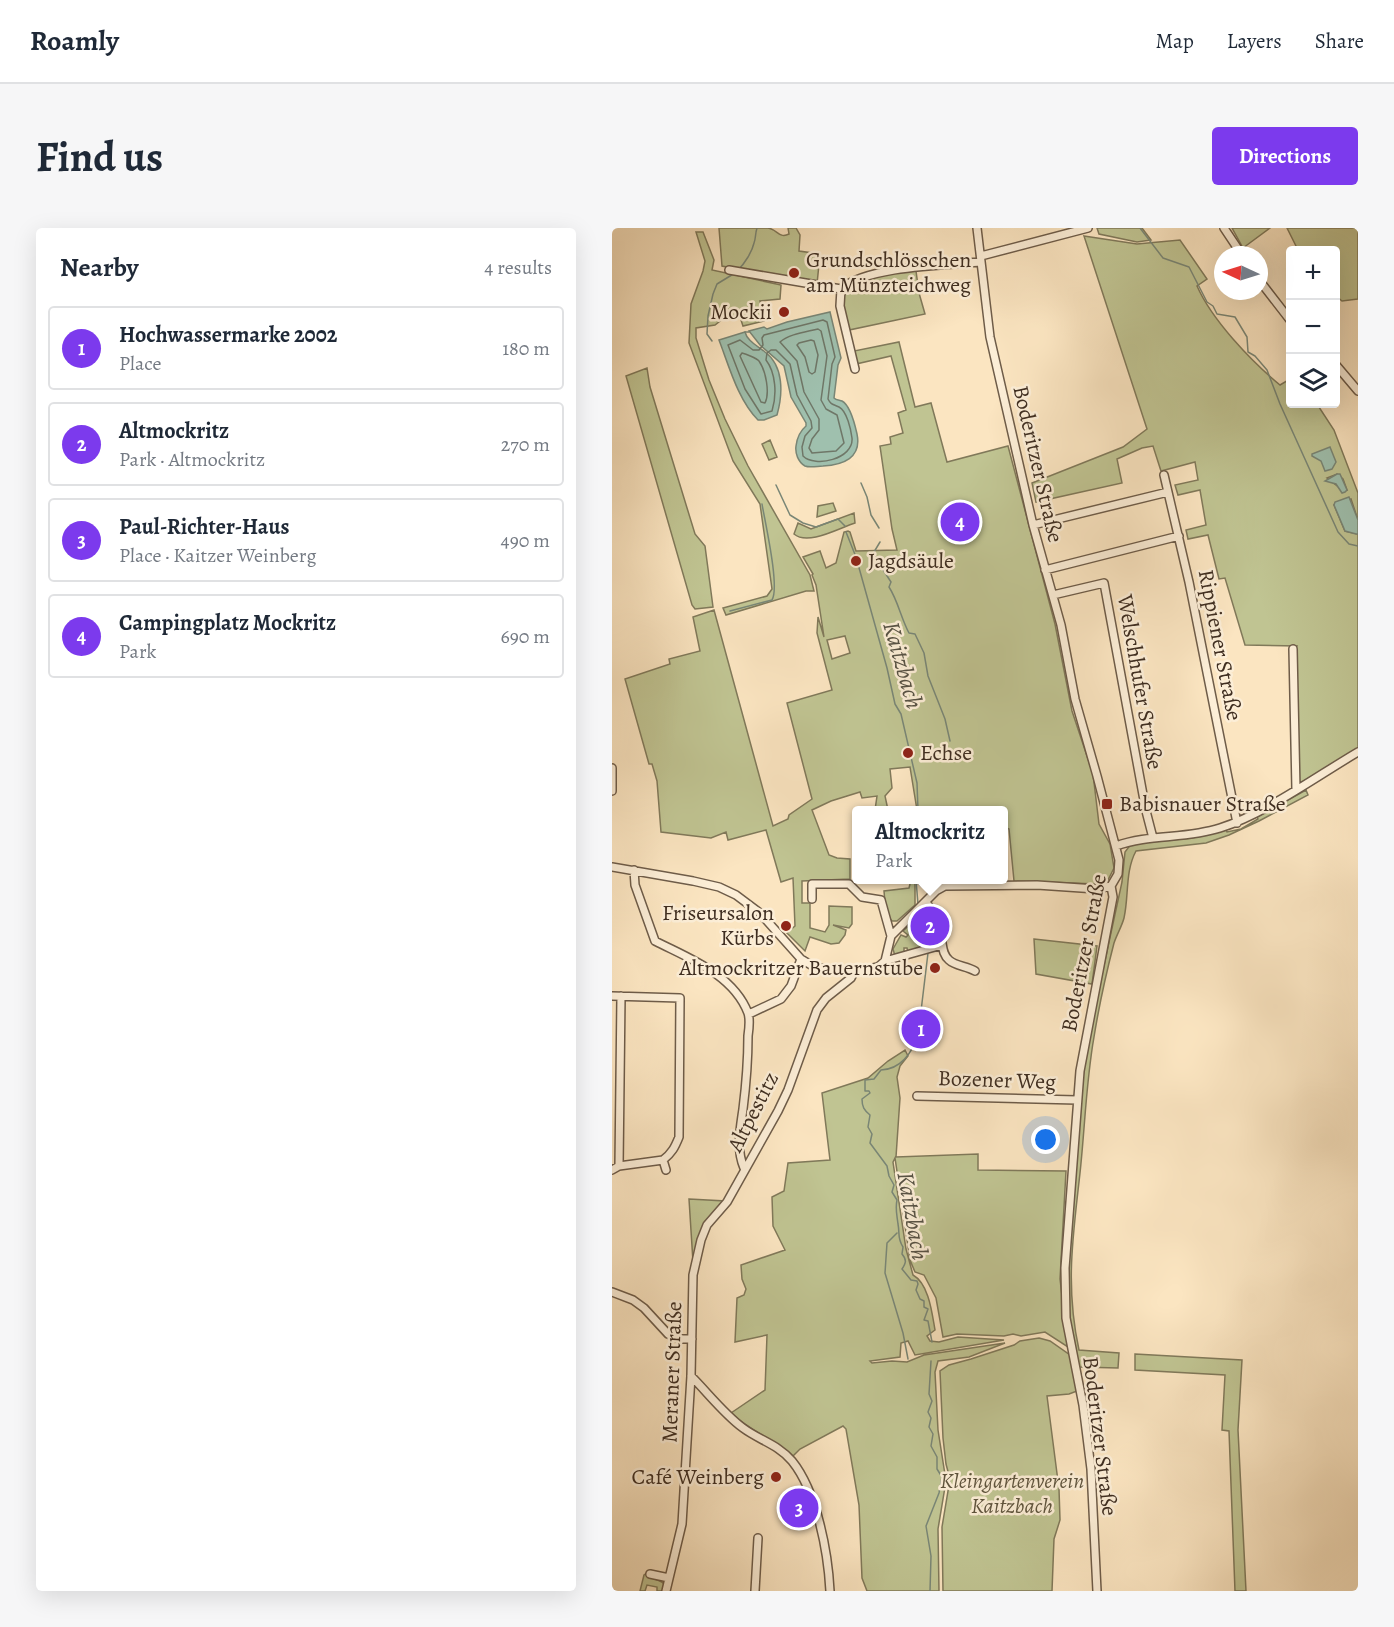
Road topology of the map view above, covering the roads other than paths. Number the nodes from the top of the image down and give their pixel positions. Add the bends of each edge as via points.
1 (977, 228) edge
2 (1088, 228) edge
3 (1224, 228) edge
4 (1236, 246) edge
5 (981, 259) junction
6 (729, 270) dead end
7 (842, 289) junction
8 (1268, 292) edge
9 (1286, 315) edge
10 (855, 369) dead end
11 (1340, 369) edge
12 (1358, 391) edge
13 (1164, 475) dead end
14 (1168, 492) junction
15 (1033, 525) junction
16 (1179, 536) junction
17 (1045, 570) junction
18 (1053, 595) junction
19 (1293, 649) dead end
20 (1358, 752) edge
21 (612, 768) edge
22 (1296, 790) junction
23 (612, 791) edge
24 (1237, 823) junction
25 (1153, 838) junction
26 (1116, 846) junction
27 (612, 867) edge
28 (634, 870) junction
29 (927, 884) edge
30 (1111, 886) junction
31 (936, 891) junction
32 (812, 899) dead end
33 (921, 907) junction
34 (891, 936) junction
35 (942, 945) junction
36 (801, 959) junction
37 (885, 961) junction
38 (975, 971) dead end
39 (854, 972) junction
40 (612, 996) edge
41 (621, 996) junction
42 (749, 1014) junction
43 (917, 1096) dead end
44 (1077, 1100) junction
45 (663, 1160) junction
46 (615, 1168) edge
47 (744, 1168) junction
48 (666, 1170) dead end
49 (693, 1275) joint
50 (612, 1292) edge
51 (692, 1339) junction
52 (691, 1376) junction
53 (758, 1538) dead end
54 (650, 1574) dead end
55 (669, 1578) junction
56 (666, 1591) edge
57 (755, 1591) edge
58 (830, 1591) edge
59 (1096, 1591) edge

1 - 5 street, Boderitzer Straße
2 - 5 street
3 - 4 street
5 - 7 street via 867,276
5 - 15 street, Boderitzer Straße via 990,338
6 - 7 street
7 - 10 street via 840,306
8 - 9 street
11 - 12 street
13 - 14 street, Rippiener Straße
14 - 15 street
14 - 16 street, Rippiener Straße
15 - 17 street, Boderitzer Straße
16 - 17 street
16 - 24 street, Rippiener Straße
17 - 18 street, Boderitzer Straße
18 - 25 street, Welschhufer Straße via 1104,583
18 - 26 street, Boderitzer Straße via 1075,699
19 - 22 street
20 - 22 street
21 - 23 street
22 - 24 street
24 - 25 street via 1198,834
25 - 26 street
26 - 30 street, Boderitzer Straße via 1118,874
27 - 28 street
28 - 36 street via 718,887 736,895 760,913
28 - 42 street via 635,885 655,941 720,977 738,995
29 - 31 street
30 - 31 street via 1096,889 955,885
30 - 44 street, Boderitzer Straße via 1113,897
31 - 33 street
32 - 34 street via 812,884 849,884 862,897 881,900
33 - 34 street
33 - 35 street via 932,910
34 - 37 street
35 - 37 street
35 - 38 street via 950,962
36 - 39 street via 824,969
36 - 42 street via 791,986 781,999
37 - 39 street via 878,967
39 - 47 street, Altpestitz via 817,1010 788,1090
40 - 41 street
41 - 45 street via 680,998 679,1137 676,1147
41 - 46 street
42 - 47 street via 739,1156
43 - 44 street, Bozener Weg
44 - 59 street, Boderitzer Straße via 1065,1293 1068,1334 1091,1468
45 - 46 street
45 - 48 street
47 - 49 street, Altpestitz via 728,1202 707,1225
49 - 51 street, Meraner Straße
50 - 51 street via 639,1304 668,1334
51 - 52 street, Meraner Straße
52 - 55 street, Meraner Straße via 682,1524
52 - 58 street via 740,1426 782,1450 800,1473 817,1515
53 - 57 street
54 - 55 street
55 - 56 street, Meraner Straße

